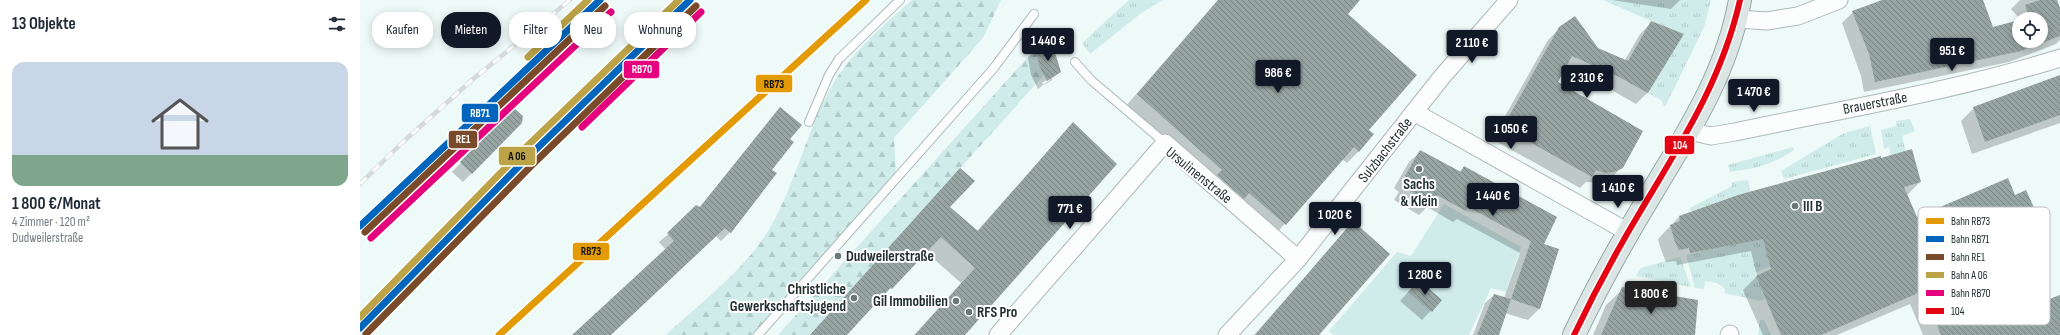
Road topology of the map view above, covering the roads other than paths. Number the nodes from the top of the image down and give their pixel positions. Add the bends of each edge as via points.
1 (900, 0) edge
2 (1509, 0) edge
3 (1839, 0) edge
4 (1739, 9) edge
5 (1034, 14) dead end
6 (2060, 58) edge
7 (1075, 62) dead end
8 (1414, 112) junction
9 (809, 122) dead end
10 (1689, 131) junction
11 (1165, 143) junction
12 (1628, 232) junction
13 (1298, 259) junction
14 (1231, 334) edge
15 (758, 335) edge
16 (998, 335) edge
17 (1574, 335) edge

1 - 9 lane via 839,59 829,75
2 - 8 street, Sulzbachstraße
3 - 4 street via 1798,16 1768,21
4 - 10 main road via 1731,41 1718,75
5 - 15 lane via 993,69
6 - 10 street, Brauerstraße via 1937,91 1735,132 1711,136
7 - 11 lane via 1086,75
8 - 12 street
8 - 13 street, Sulzbachstraße
10 - 12 main road
11 - 13 street, Ursulinenstraße
11 - 16 street, Ursulinenstraße
12 - 17 main road
13 - 14 street, Sulzbachstraße

